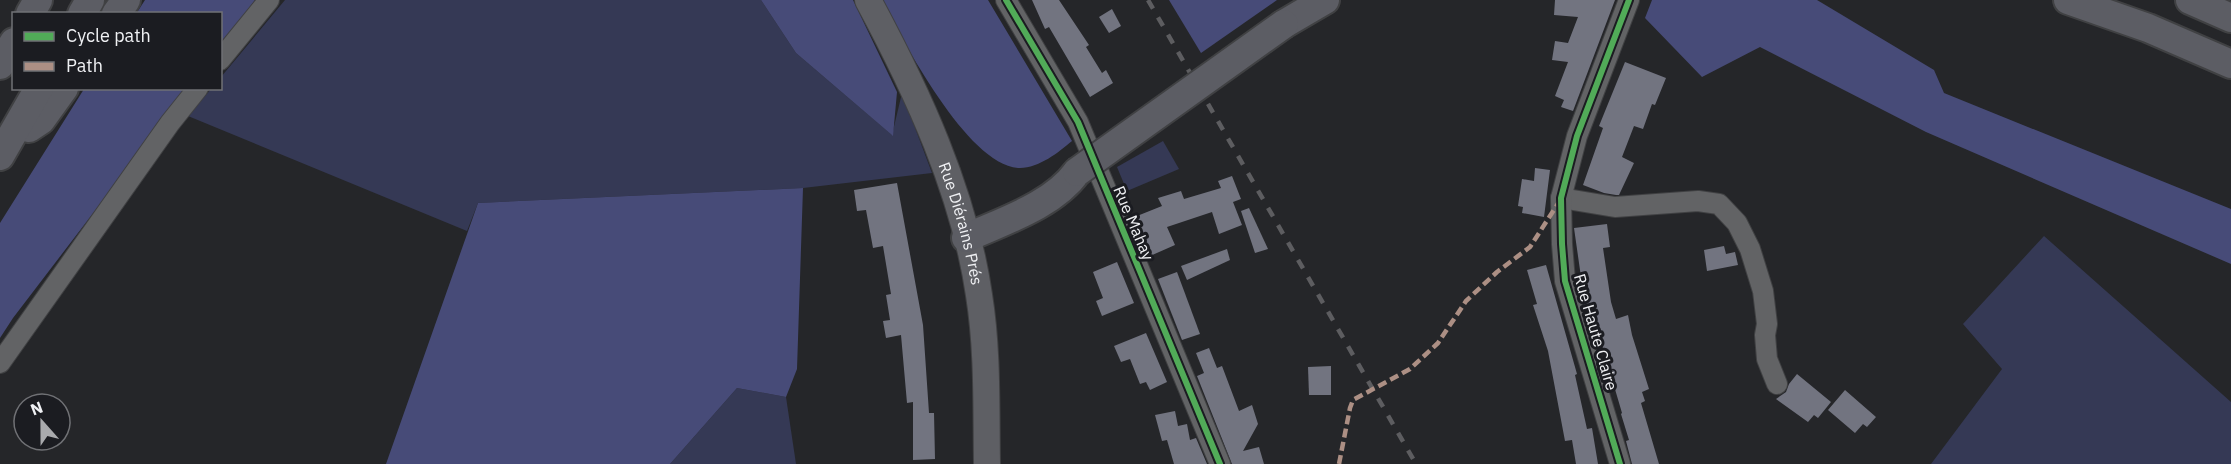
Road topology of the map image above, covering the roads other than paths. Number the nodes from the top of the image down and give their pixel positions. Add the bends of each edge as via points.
1 (269, 0) edge
2 (868, 0) edge
3 (1006, 0) edge
4 (1313, 0) edge
5 (1325, 0) edge
6 (1629, 0) edge
7 (2068, 0) edge
8 (2190, 0) edge
9 (2231, 18) edge
10 (1287, 22) junction
11 (12, 45) edge
12 (222, 58) edge
13 (2231, 64) edge
14 (0, 65) edge
15 (38, 90) edge
16 (63, 90) edge
17 (196, 90) edge
18 (5, 148) edge
19 (1562, 198) junction
20 (964, 228) junction
21 (0, 363) edge
22 (1777, 384) dead end
23 (987, 464) edge
24 (1220, 464) edge
25 (1620, 464) edge

1 - 12 street
2 - 20 main road, Rue Diérains Prés via 925,114
3 - 24 street, Rue Mahay via 1078,122
4 - 10 highway
5 - 10 highway
6 - 19 street, Rue Haute Claire via 1577,136
7 - 13 highway via 2148,28
8 - 9 highway
10 - 20 highway, bridge via 1069,177
11 - 14 highway
15 - 18 highway
16 - 18 highway via 41,120
17 - 21 street
19 - 22 street via 1615,207 1698,201 1719,204 1737,223 1750,249 1763,291 1767,359
19 - 25 street, Rue Haute Claire via 1565,281
20 - 23 main road, Rue Diérains Prés via 984,336

